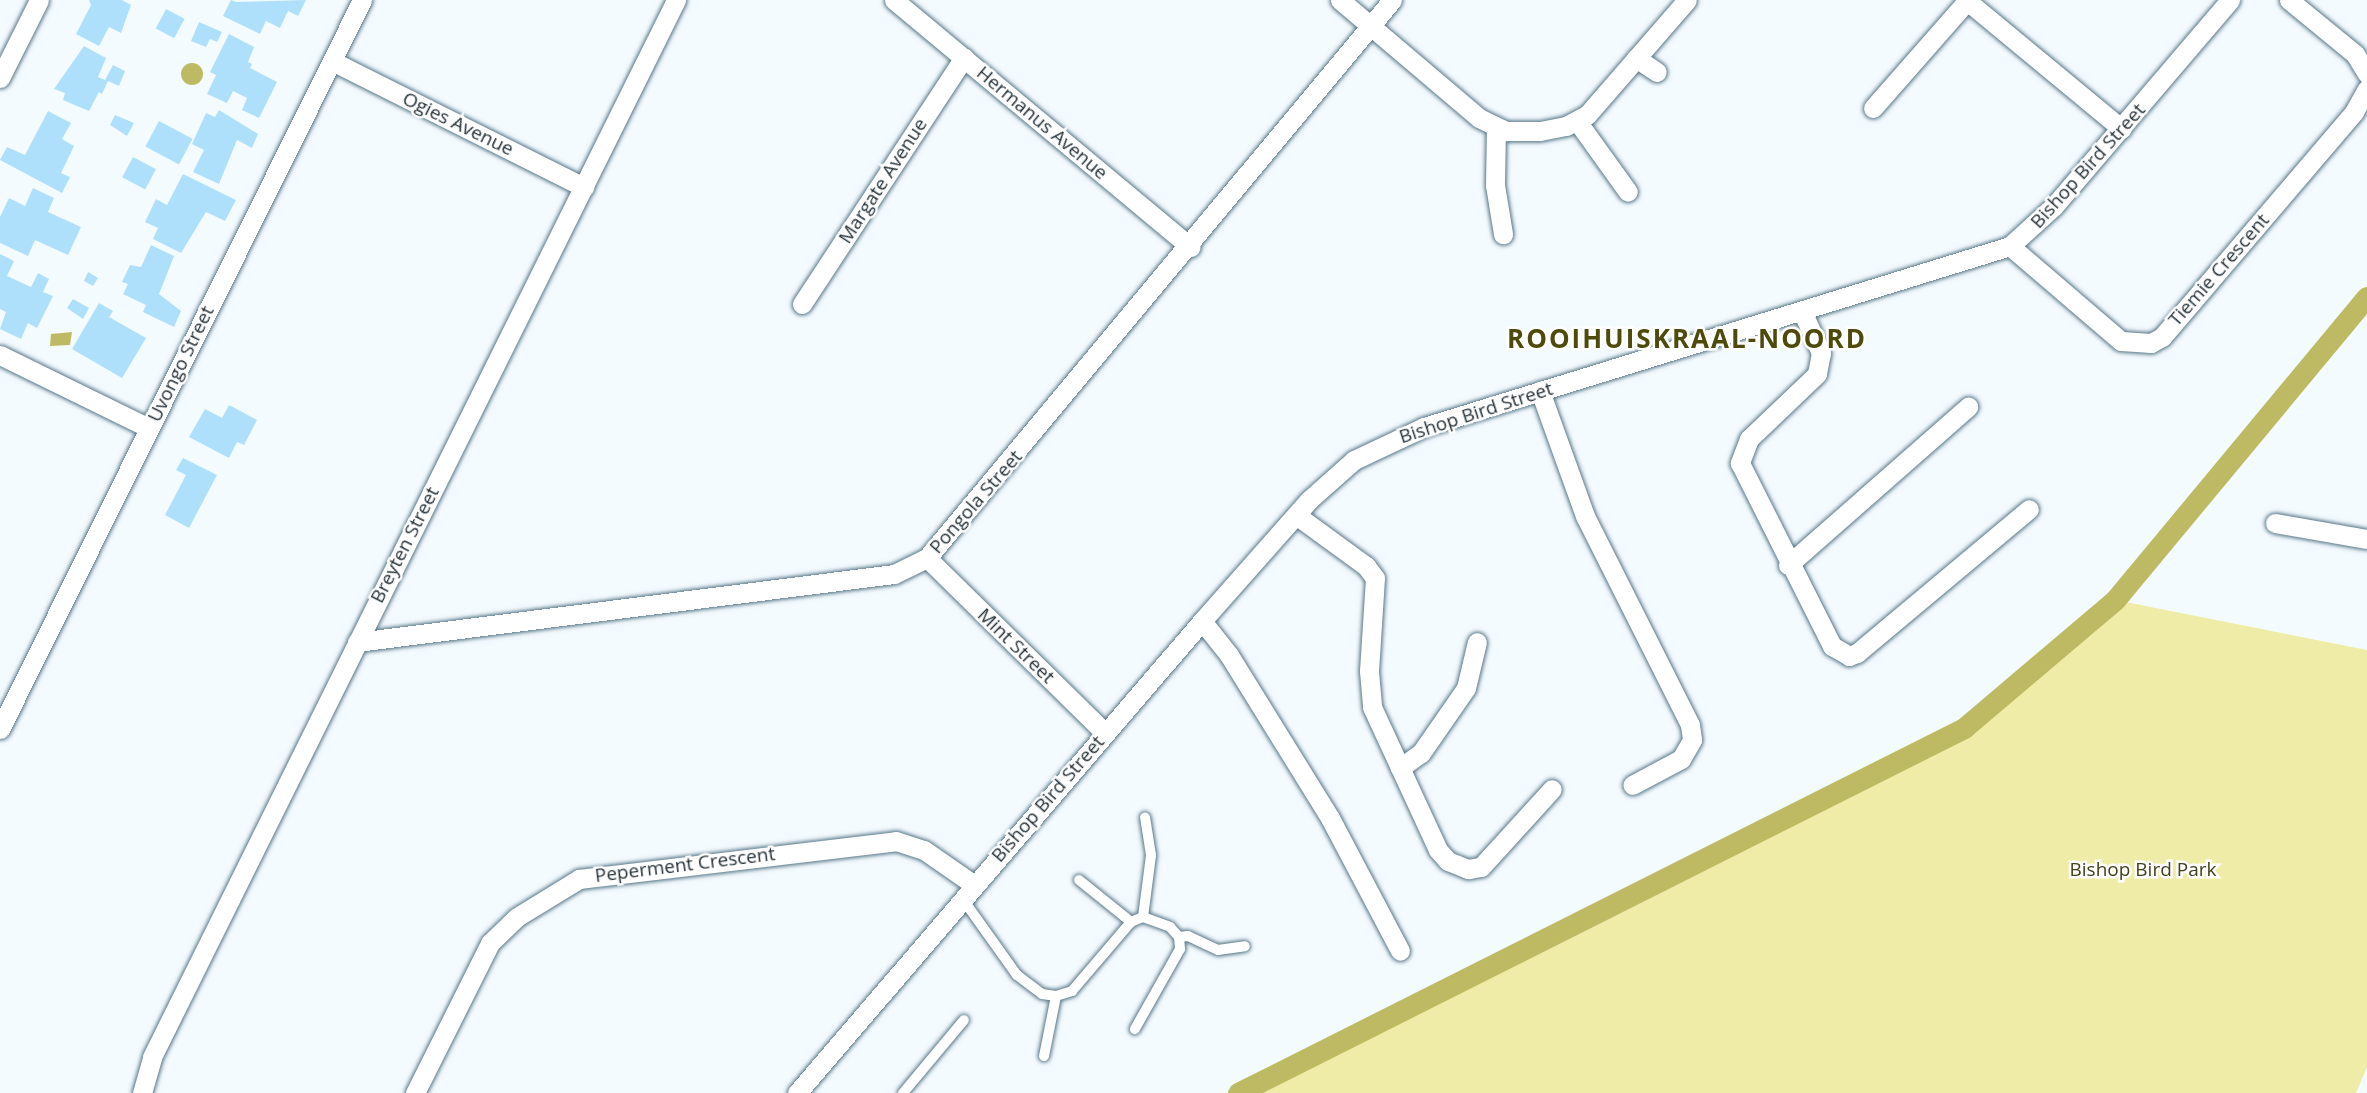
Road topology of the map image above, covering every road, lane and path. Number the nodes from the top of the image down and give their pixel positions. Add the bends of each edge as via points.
1 (39, 0) edge
2 (362, 0) edge
3 (676, 0) edge
4 (894, 0) edge
5 (1340, 0) edge
6 (1392, 0) edge
7 (1687, 0) edge
8 (1967, 0) edge
9 (2230, 0) edge
10 (2289, 0) edge
11 (1371, 25) junction
12 (964, 57) junction
13 (1636, 58) junction
14 (332, 61) junction
15 (1657, 72) dead end
16 (2367, 74) edge
17 (0, 78) edge
18 (2367, 89) edge
19 (1873, 108) dead end
20 (1577, 121) junction
21 (1496, 127) junction
22 (2122, 129) junction
23 (584, 187) junction
24 (1628, 192) dead end
25 (1503, 234) dead end
26 (2010, 246) junction
27 (1190, 247) junction
28 (802, 304) dead end
29 (1802, 311) junction
30 (0, 355) edge
31 (1539, 391) junction
32 (1968, 407) dead end
33 (149, 428) junction
34 (2029, 509) dead end
35 (1296, 515) junction
36 (2275, 523) dead end
37 (2367, 539) edge
38 (927, 558) junction
39 (1788, 565) junction
40 (1202, 621) junction
41 (357, 642) junction
42 (1478, 642) dead end
43 (0, 729) edge
44 (1105, 733) junction
45 (1400, 768) junction
46 (1632, 785) dead end
47 (1552, 789) dead end
48 (1145, 817) dead end
49 (1079, 880) dead end
50 (968, 891) junction
51 (1143, 917) junction
52 (1131, 922) junction
53 (1179, 937) junction
54 (1245, 946) dead end
55 (1400, 951) dead end
56 (1056, 996) junction
57 (964, 1020) dead end
58 (1135, 1029) dead end
59 (1044, 1056) dead end
60 (142, 1093) edge
61 (415, 1093) edge
62 (797, 1093) edge
63 (903, 1093) edge

1 - 17 street
2 - 14 street, Uvongo Street
3 - 23 street, Breyten Street
4 - 12 street, Hermanus Avenue
5 - 11 street
6 - 11 street, Pongola Street
7 - 13 street
8 - 19 street
8 - 22 street
9 - 22 street, Bishop Bird Street
10 - 16 street via 2354,54
11 - 21 street via 1479,118
11 - 27 street, Pongola Street
12 - 27 street, Hermanus Avenue
12 - 28 street, Margate Avenue
13 - 15 street
13 - 20 street
14 - 23 street, Ogies Avenue
14 - 33 street, Uvongo Street
18 - 26 street, Tiemie Crescent via 2354,112 2162,337 2151,343 2122,341
20 - 21 street via 1539,131
20 - 24 street
21 - 25 street via 1495,185
22 - 26 street, Bishop Bird Street via 2054,206
23 - 41 street, Breyten Street
26 - 29 street, Bishop Bird Street
27 - 38 street, Pongola Street
29 - 31 street, Bishop Bird Street
29 - 39 street via 1821,352 1817,373 1749,439 1740,463
30 - 33 street
31 - 35 street, Bishop Bird Street via 1385,443 1336,474
31 - 46 street via 1585,516 1690,725 1692,740 1681,759
32 - 39 street
33 - 43 street, Uvongo Street
34 - 39 street via 1849,656 1824,635
35 - 40 street, Bishop Bird Street
35 - 45 street via 1366,566 1375,579 1369,695
36 - 37 street
38 - 41 street, Pongola Street via 894,574
38 - 44 street, Mint Street
40 - 44 street, Bishop Bird Street
40 - 55 street via 1229,655 1330,818
41 - 60 street, Breyten Street via 152,1057
42 - 45 street via 1466,688 1420,753
44 - 50 street, Bishop Bird Street
45 - 47 street via 1438,850 1448,861 1468,869 1490,860
48 - 51 lane via 1151,855
49 - 52 lane
50 - 56 lane via 1017,975 1042,994
50 - 61 street, Peperment Crescent via 924,850 896,841 579,879 517,917 490,943
50 - 62 street, Bishop Bird Street
51 - 52 lane
51 - 53 lane via 1156,919
52 - 56 lane via 1072,991
53 - 54 lane via 1188,936 1218,950
53 - 58 lane via 1174,963
56 - 59 lane
57 - 63 lane

